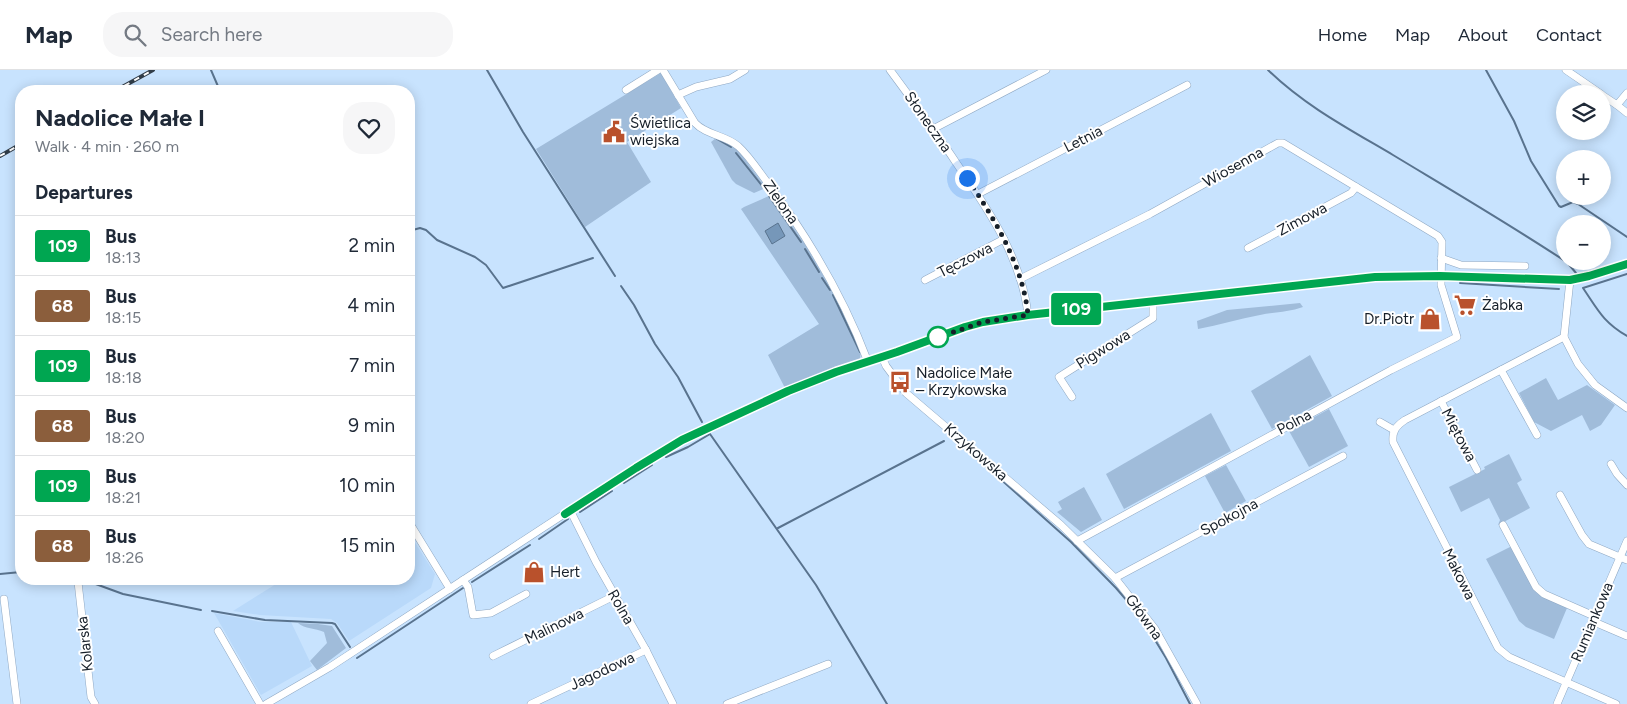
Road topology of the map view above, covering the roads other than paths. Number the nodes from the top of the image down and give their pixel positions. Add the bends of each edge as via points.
1 (658, 70) edge
2 (663, 70) edge
3 (746, 70) edge
4 (890, 70) edge
5 (1046, 70) edge
6 (1566, 70) edge
7 (1188, 85) dead end
8 (1588, 85) edge
9 (626, 90) dead end
10 (1627, 93) edge
11 (678, 95) junction
12 (1611, 100) edge
13 (1618, 105) junction
14 (1627, 113) edge
15 (933, 129) junction
16 (1356, 187) junction
17 (978, 194) junction
18 (1004, 240) junction
19 (1248, 248) dead end
20 (1441, 258) junction
21 (1627, 264) edge
22 (1525, 266) dead end
23 (1440, 276) junction
24 (925, 280) dead end
25 (1020, 280) junction
26 (1570, 280) junction
27 (1153, 301) junction
28 (1028, 315) junction
29 (1564, 337) junction
30 (882, 357) junction
31 (868, 362) junction
32 (1502, 370) junction
33 (1072, 397) dead end
34 (1441, 401) junction
35 (1627, 408) edge
36 (1380, 422) dead end
37 (1394, 430) junction
38 (1537, 435) dead end
39 (1343, 456) dead end
40 (1611, 464) dead end
41 (1477, 470) dead end
42 (1627, 485) edge
43 (1560, 495) dead end
44 (568, 512) junction
45 (1503, 525) dead end
46 (415, 532) edge
47 (1077, 541) junction
48 (1627, 541) edge
49 (1623, 558) edge
50 (1115, 578) junction
51 (463, 580) junction
52 (78, 585) edge
53 (450, 589) junction
54 (526, 594) dead end
55 (614, 596) junction
56 (4, 599) dead end
57 (1593, 618) junction
58 (218, 631) dead end
59 (1627, 636) edge
60 (646, 650) junction
61 (493, 656) dead end
62 (828, 664) dead end
63 (1566, 683) junction
64 (17, 704) edge
65 (95, 704) edge
66 (260, 704) edge
67 (266, 704) edge
68 (531, 704) edge
69 (673, 704) edge
70 (727, 704) edge
71 (1197, 704) edge
72 (1557, 704) edge
73 (1616, 704) edge

1 - 9 street
2 - 11 street, Zielona
3 - 11 street via 730,79
4 - 15 street, Słoneczna
5 - 15 street
6 - 8 street
7 - 17 street, Letnia
10 - 13 street
11 - 31 street, Zielona via 701,129 739,146 772,189 826,272
12 - 13 street
13 - 14 street
15 - 17 street, Słoneczna
16 - 19 street, Zimowa via 1351,193
16 - 20 street, Wiosenna via 1438,236 1442,242
16 - 25 street, Wiosenna via 1278,143 1150,214
17 - 18 street, Słoneczna
18 - 24 street, Tęczowa
18 - 25 street, Słoneczna
20 - 22 street via 1461,265
20 - 23 street, Wiosenna
21 - 26 street
23 - 26 street
23 - 27 street via 1375,277
23 - 47 street, Polna via 1457,337
25 - 28 street
26 - 29 street
27 - 28 street
27 - 33 street, Pigwowa via 1153,318 1059,377
28 - 30 street via 974,325
29 - 32 street
29 - 35 street via 1578,364 1595,386
30 - 31 street
30 - 47 street, Krzykowska via 906,394
31 - 44 street via 788,391 698,432
32 - 34 street
32 - 38 street
34 - 37 street via 1405,420
34 - 41 street, Miętowa
36 - 37 street
37 - 63 street, Makowa via 1393,442 1403,464 1498,648 1509,657
39 - 50 street, Spokojna
40 - 42 street
43 - 49 street via 1589,544
44 - 51 street
44 - 55 street, Rolna
45 - 57 street via 1536,587
46 - 53 street
47 - 50 street, Główna
48 - 49 street, Rumiankowa
49 - 57 street, Rumiankowa
50 - 71 street, Główna via 1155,630
51 - 53 street
51 - 54 street via 468,587 473,615 491,613
52 - 65 street, Kolarska via 91,697
53 - 67 street
55 - 60 street, Rolna
55 - 61 street, Malinowa
56 - 64 street
57 - 59 street
57 - 63 street, Rumiankowa
58 - 66 street
60 - 68 street, Jagodowa
60 - 69 street, Rolna
62 - 70 street
63 - 72 street, Rumiankowa
63 - 73 street, Makowa

